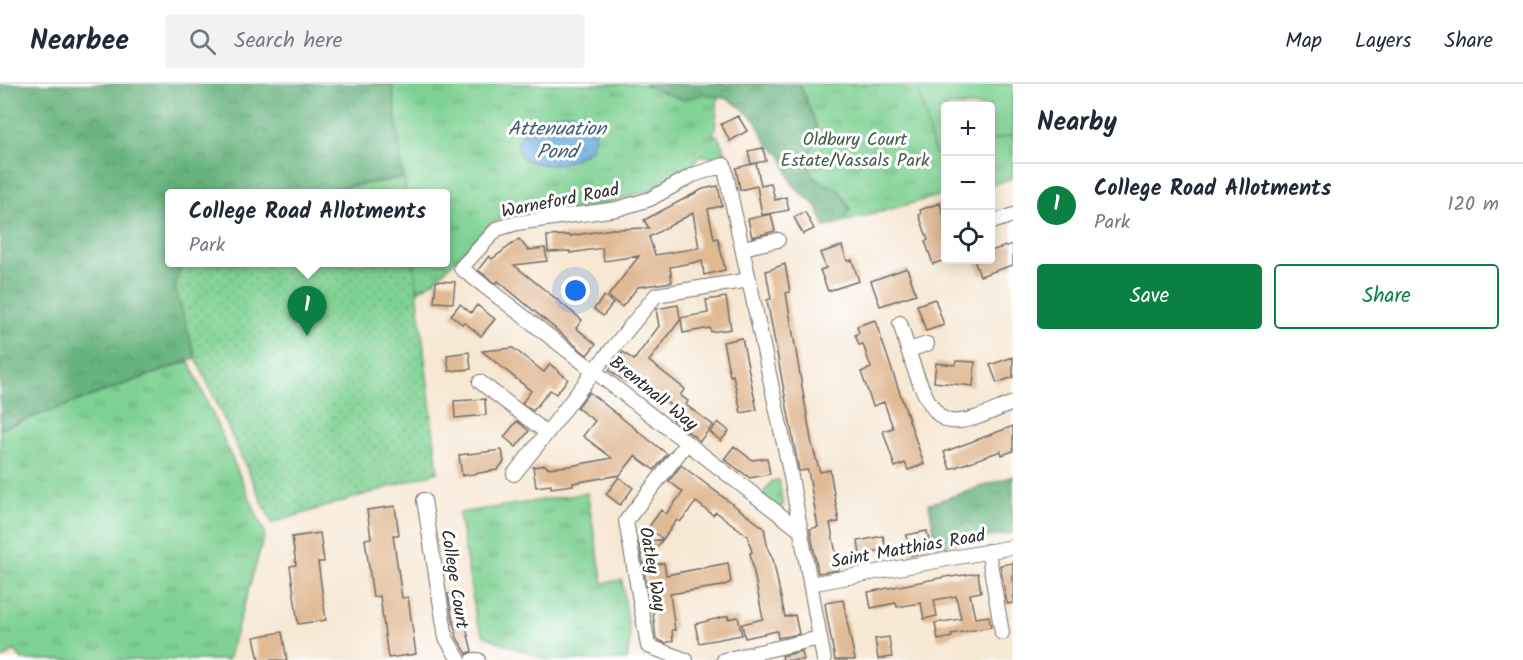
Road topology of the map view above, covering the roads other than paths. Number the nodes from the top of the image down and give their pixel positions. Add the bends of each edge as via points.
1 (1013, 215) edge
2 (995, 221) edge
3 (778, 240) dead end
4 (743, 248) junction
5 (749, 280) junction
6 (900, 322) dead end
7 (927, 344) dead end
8 (909, 350) junction
9 (594, 371) junction
10 (480, 382) dead end
11 (1013, 403) edge
12 (547, 433) junction
13 (687, 443) junction
14 (514, 474) dead end
15 (424, 500) dead end
16 (801, 531) junction
17 (1013, 547) edge
18 (988, 551) junction
19 (810, 584) junction
20 (1002, 633) dead end
21 (820, 638) junction
22 (459, 660) edge
23 (473, 660) edge
24 (478, 660) edge
25 (686, 660) edge
26 (724, 660) edge
27 (824, 660) edge

1 - 2 street
3 - 4 street
4 - 5 street, Warneford Road
4 - 9 street, Warneford Road via 724,165 693,175 650,199 617,209 517,223 497,230 461,268
5 - 9 street, Brentnall Way via 656,294
5 - 16 street
6 - 8 street
7 - 8 street
8 - 11 street via 929,403 944,420 968,420
9 - 12 street
9 - 13 street, Brentnall Way
10 - 12 street
12 - 14 street
13 - 16 street, Brentnall Way
13 - 25 street, Oatley Way via 626,521 648,646
15 - 22 street, College Court via 446,638
16 - 19 street
17 - 18 street, Saint Matthias Road
18 - 19 street, Saint Matthias Road
18 - 20 street
19 - 21 street
21 - 26 street
21 - 27 street
23 - 24 street

